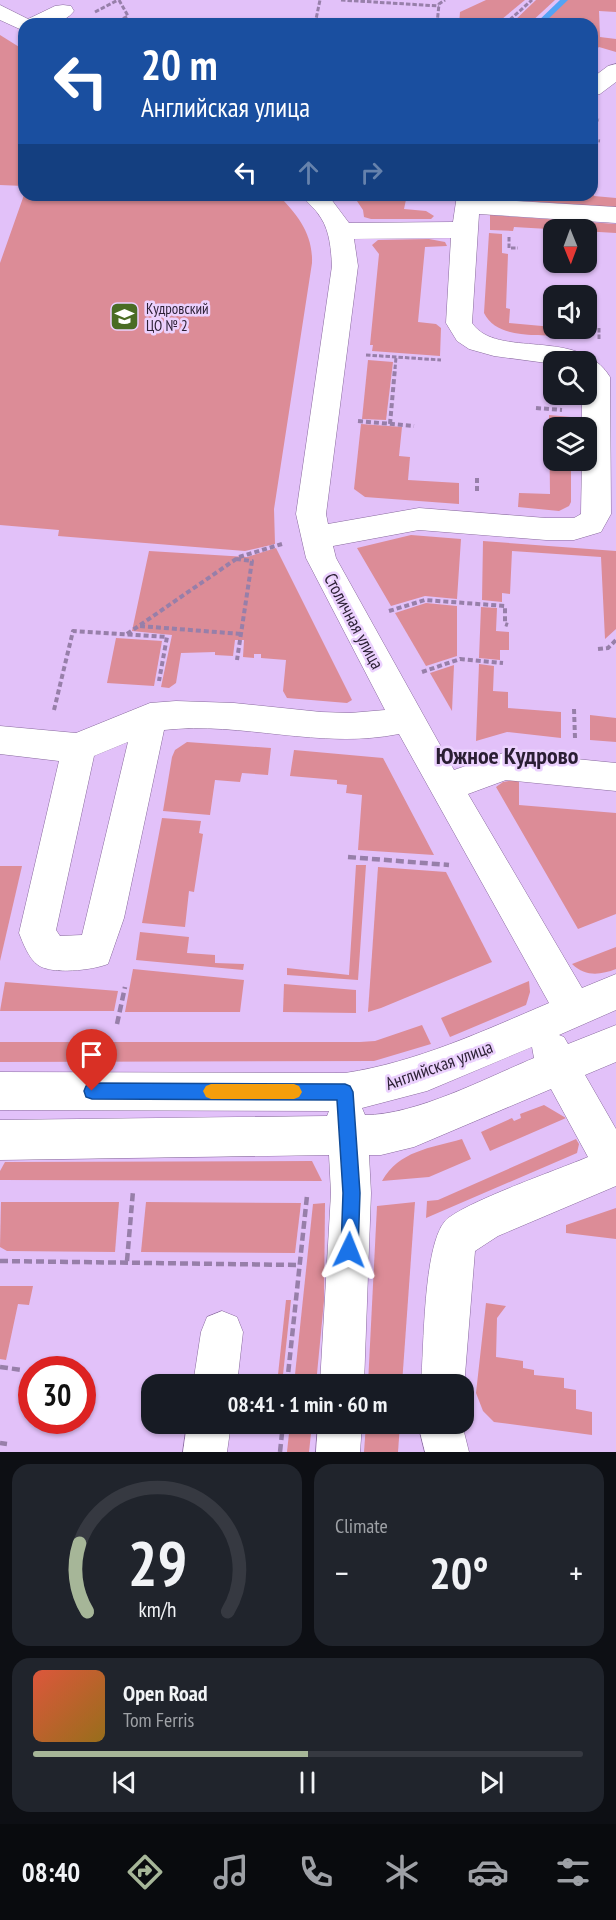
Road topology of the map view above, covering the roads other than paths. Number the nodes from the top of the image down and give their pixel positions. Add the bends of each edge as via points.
1 (0, 11) edge
2 (63, 11) dead end
3 (47, 18) edge
4 (18, 22) edge
5 (616, 71) edge
6 (598, 84) edge
7 (320, 201) edge
8 (466, 210) edge
9 (616, 215) edge
10 (341, 231) junction
11 (543, 352) edge
12 (596, 405) edge
13 (315, 538) junction
14 (153, 704) junction
15 (407, 719) junction
16 (0, 740) edge
17 (79, 747) junction
18 (616, 777) edge
19 (447, 787) junction
20 (616, 992) edge
21 (574, 1010) junction
22 (537, 1026) junction
23 (616, 1043) edge
24 (560, 1067) junction
25 (0, 1091) edge
26 (345, 1092) junction
27 (348, 1137) junction
28 (0, 1140) edge
29 (616, 1166) edge
30 (222, 1332) dead end
31 (216, 1374) edge
32 (342, 1374) edge
33 (444, 1374) edge
34 (208, 1434) edge
35 (339, 1434) edge
36 (442, 1434) edge
37 (205, 1452) edge
38 (338, 1452) edge
39 (447, 1452) edge

1 - 4 street
2 - 3 street
5 - 6 street
7 - 10 street, Столичная улица
8 - 9 street
8 - 10 street
8 - 11 street via 459,323 468,338 492,348
10 - 13 street, Столичная улица via 345,266 311,514
12 - 13 street via 596,514 591,524 574,529 546,529 419,519
13 - 15 street, Столичная улица via 334,585
14 - 15 street via 204,714 332,726 382,726
14 - 17 street
14 - 17 street via 95,952 50,953 38,933
15 - 19 street, Столичная улица
16 - 17 street
18 - 19 street via 506,766
19 - 21 street, Столичная улица
20 - 21 street, Английская улица
21 - 22 street, Английская улица
22 - 24 street
22 - 26 street, Английская улица via 409,1080
23 - 24 street
24 - 27 street via 414,1127
24 - 29 street
25 - 26 street, Английская улица
26 - 27 street
27 - 28 street
27 - 32 street via 351,1193
29 - 33 street via 483,1221 460,1236 452,1254
30 - 31 street
34 - 37 street
35 - 38 street
36 - 39 street

